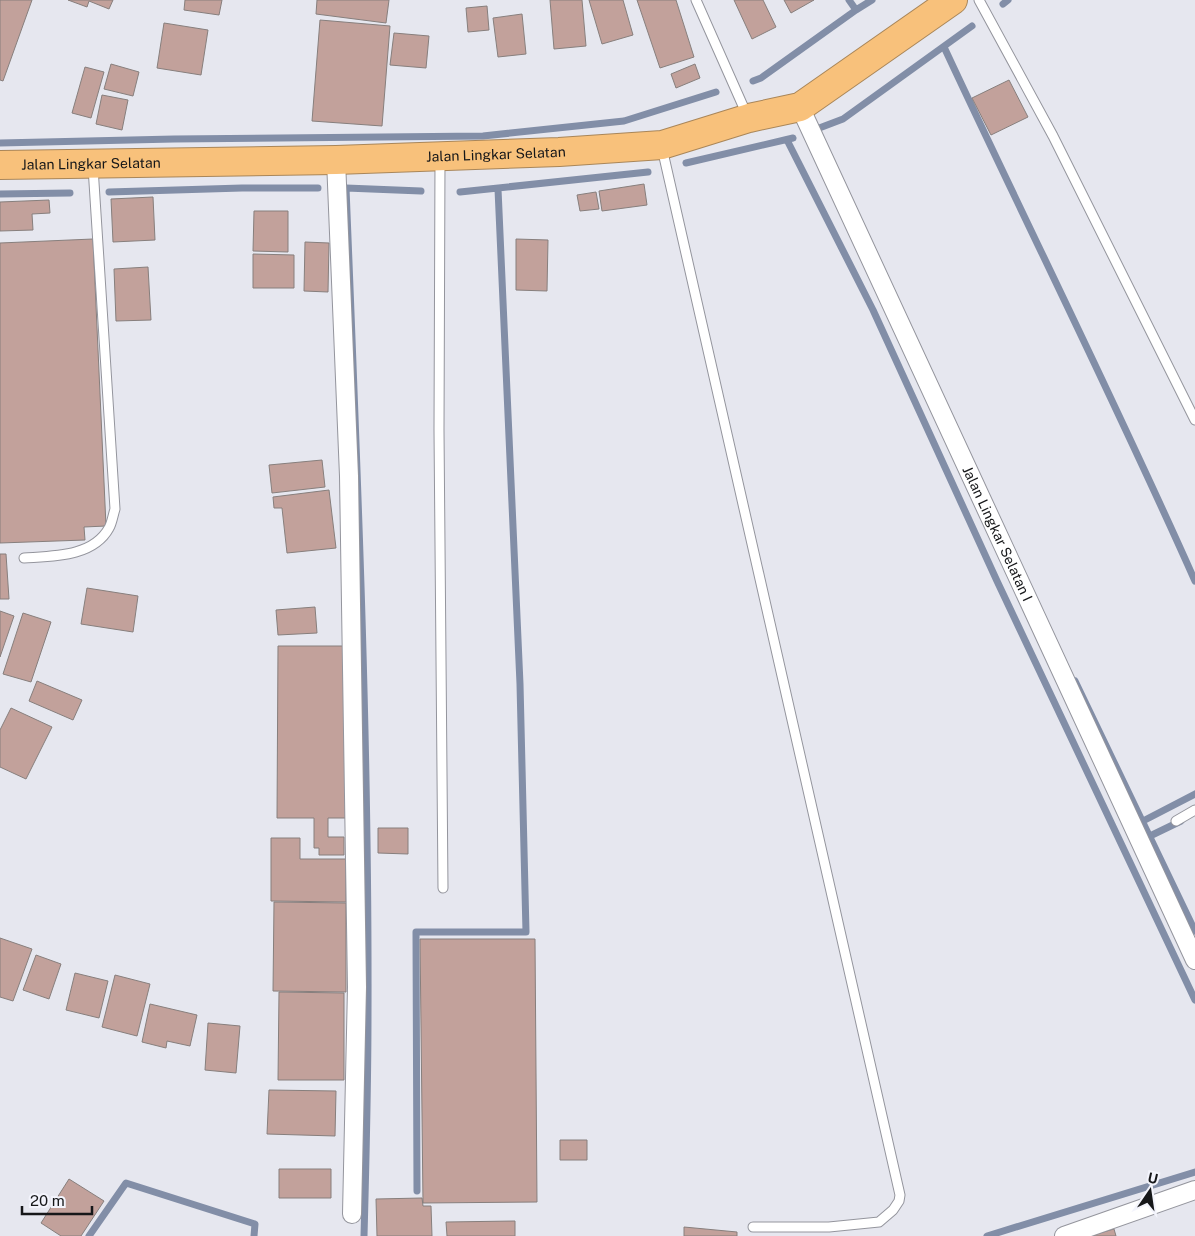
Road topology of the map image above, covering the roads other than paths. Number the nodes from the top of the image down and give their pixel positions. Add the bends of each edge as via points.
1 (696, 0) edge
2 (953, 0) edge
3 (979, 0) edge
4 (800, 108) junction
5 (748, 118) junction
6 (662, 145) junction
7 (440, 157) junction
8 (336, 160) junction
9 (93, 164) junction
10 (0, 165) edge
11 (1195, 420) edge
12 (24, 558) dead end
13 (1195, 810) edge
14 (1176, 821) dead end
15 (443, 888) dead end
16 (1195, 960) edge
17 (1195, 1190) edge
18 (352, 1214) dead end
19 (753, 1227) dead end
20 (1064, 1236) edge

1 - 5 lane
2 - 4 highway, Jalan Lingkar Selatan
3 - 11 lane via 1053,136
4 - 5 highway, Jalan Lingkar Selatan
4 - 16 street, Jalan Lingkar Selatan I
5 - 6 highway, Jalan Lingkar Selatan
6 - 7 highway, Jalan Lingkar Selatan
6 - 19 lane via 900,1195 893,1210 879,1222 830,1227
7 - 8 highway, Jalan Lingkar Selatan
7 - 15 lane
8 - 9 highway, Jalan Lingkar Selatan
8 - 18 street via 349,476 357,987
9 - 10 highway, Jalan Lingkar Selatan
9 - 12 lane via 115,509 108,529 92,545 64,556
13 - 14 lane
17 - 20 street

